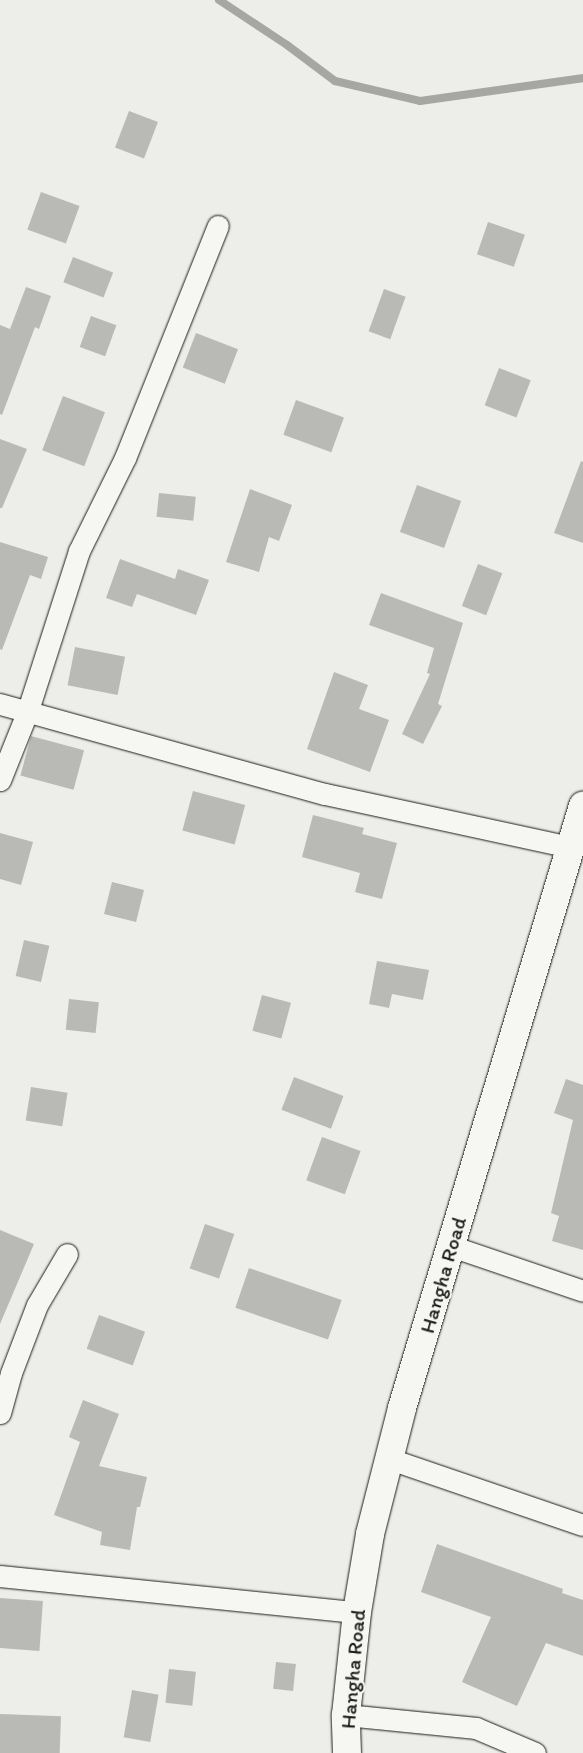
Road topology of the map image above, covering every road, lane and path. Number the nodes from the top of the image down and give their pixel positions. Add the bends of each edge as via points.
1 (218, 226) dead end
2 (0, 704) edge
3 (27, 713) junction
4 (0, 780) edge
5 (583, 806) edge
6 (571, 847) junction
7 (451, 1246) junction
8 (67, 1254) dead end
9 (583, 1291) edge
10 (0, 1413) edge
11 (390, 1460) junction
12 (583, 1525) edge
13 (0, 1576) edge
14 (357, 1612) junction
15 (346, 1715) junction
16 (346, 1753) edge
17 (535, 1753) edge

1 - 3 street via 124,458 79,551
2 - 3 street
3 - 4 street
3 - 6 street via 325,794
5 - 6 highway, Hangha Road
6 - 7 highway, Hangha Road
7 - 9 street
7 - 11 highway, Hangha Road via 402,1408
8 - 10 street via 37,1305 11,1373
11 - 12 street
11 - 14 highway, Hangha Road via 370,1534
13 - 14 street
14 - 15 highway, Hangha Road
15 - 16 highway, Hangha Road
15 - 17 street via 476,1728

